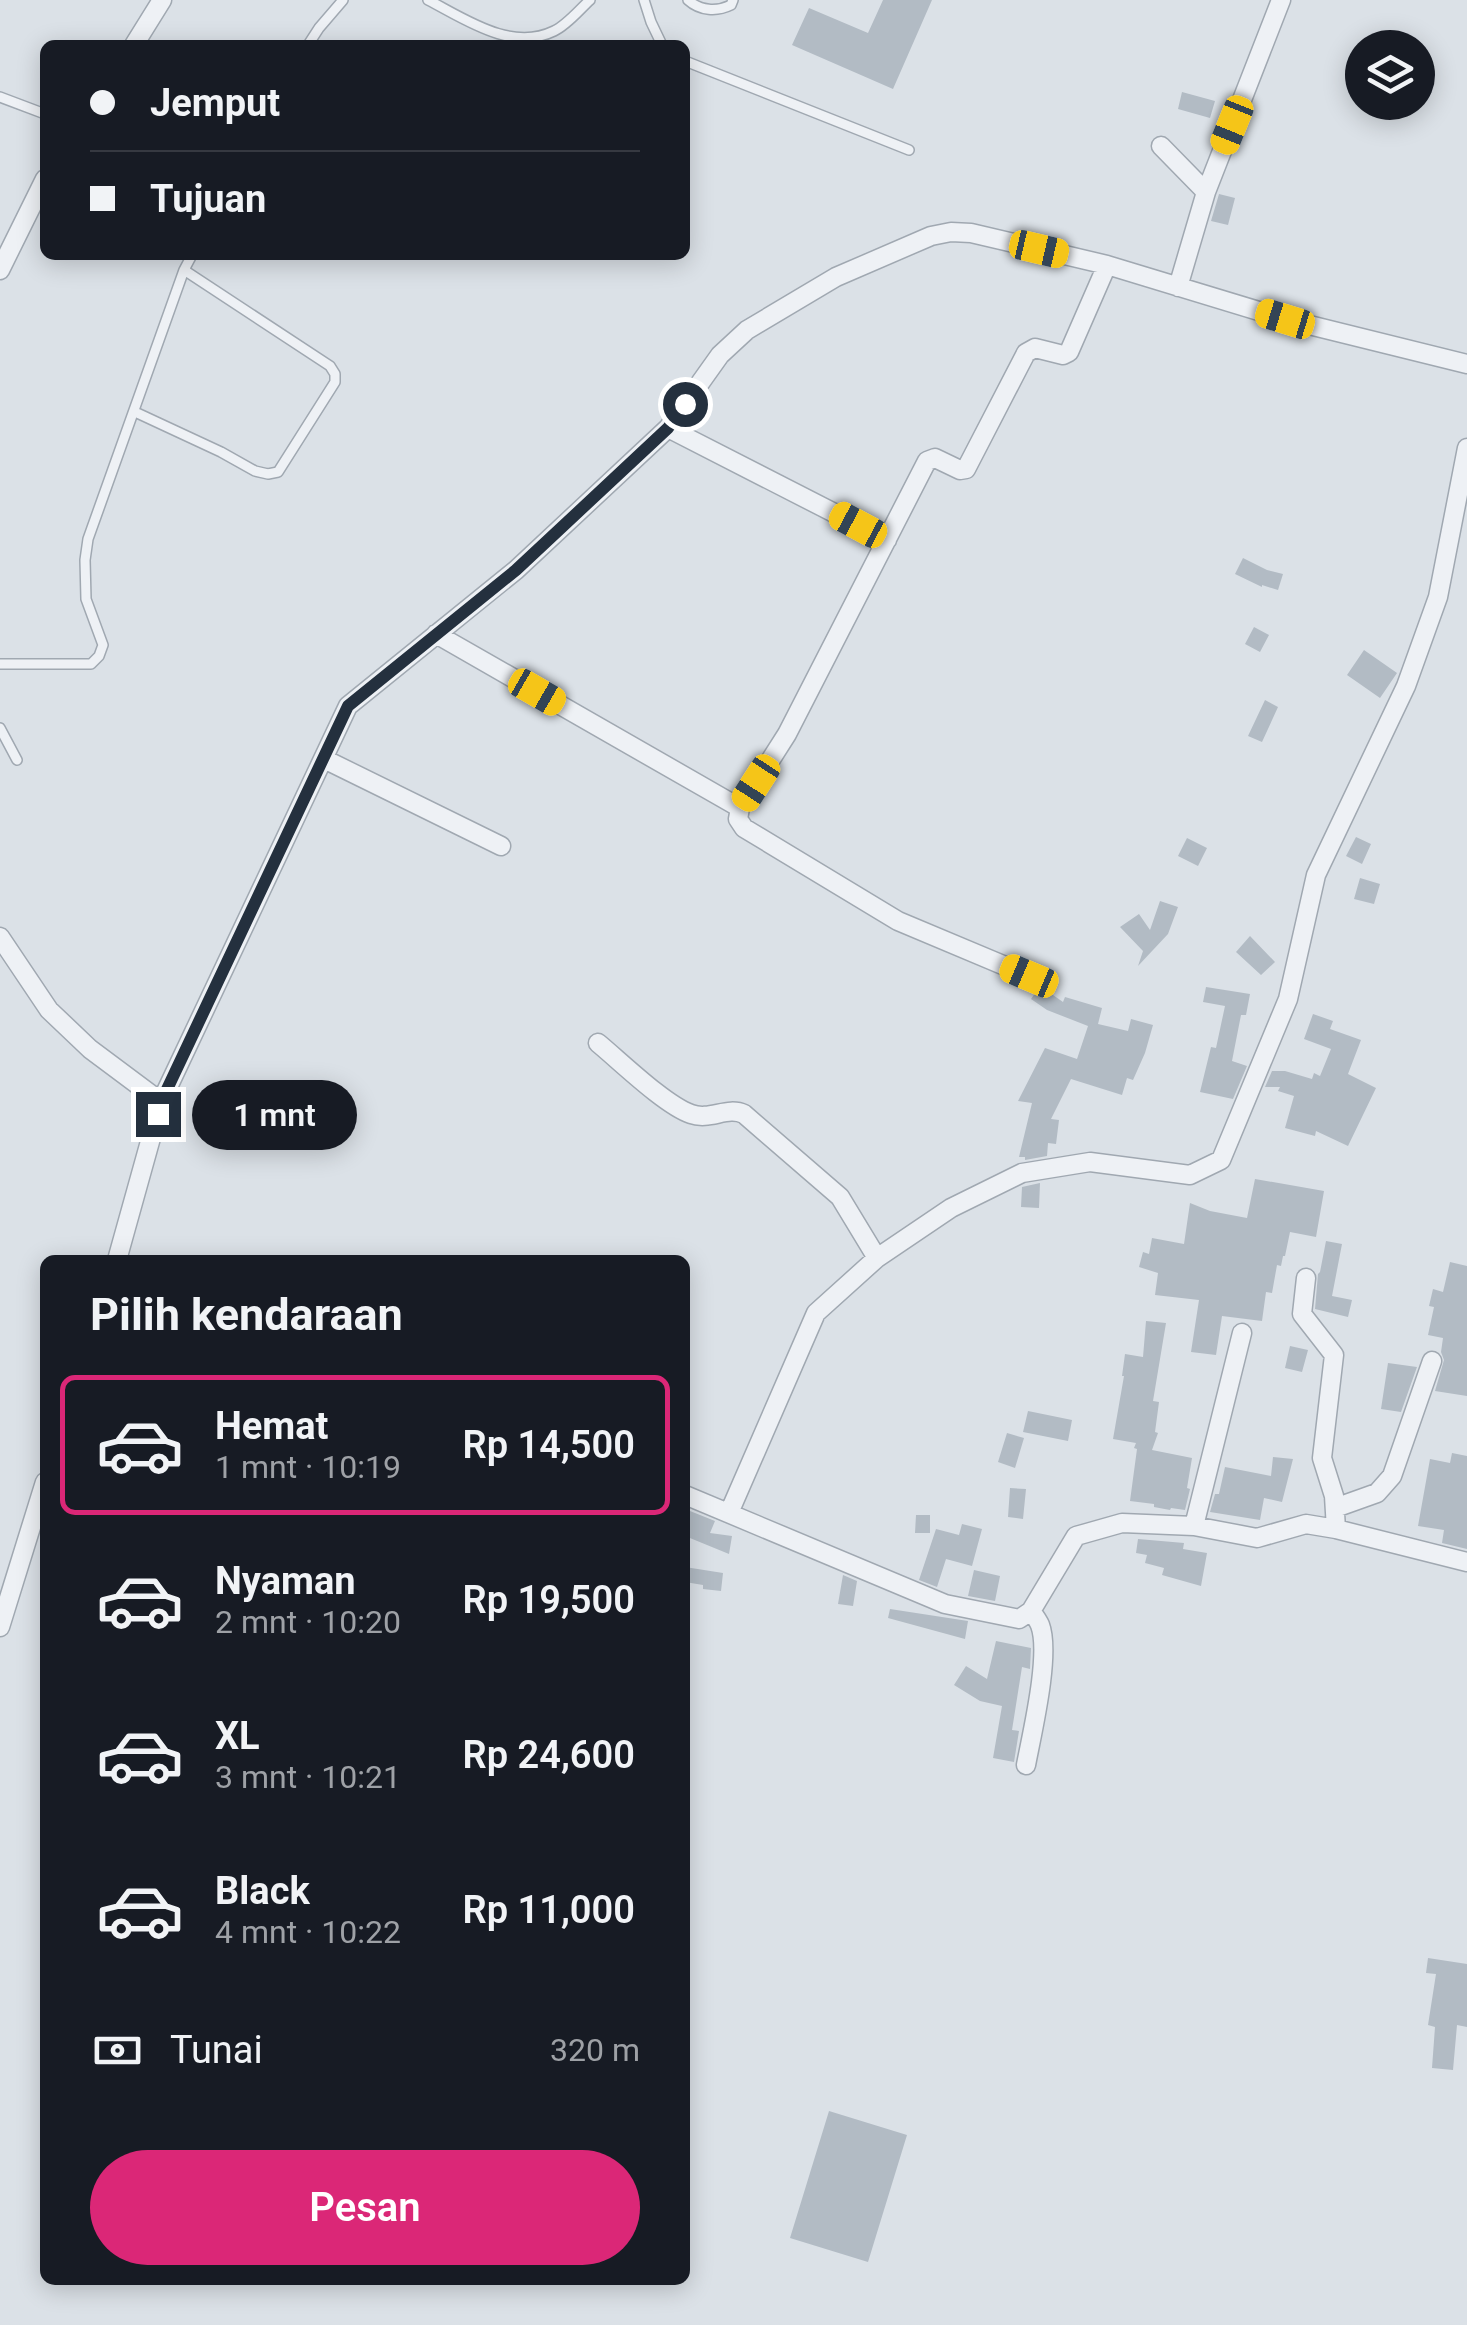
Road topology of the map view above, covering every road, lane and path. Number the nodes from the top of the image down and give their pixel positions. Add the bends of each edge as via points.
1 (162, 0) edge
2 (343, 0) edge
3 (428, 0) edge
4 (590, 0) edge
5 (644, 0) edge
6 (688, 0) edge
7 (733, 0) edge
8 (1281, 0) edge
9 (497, 35) junction
10 (137, 40) edge
11 (311, 40) edge
12 (494, 40) edge
13 (659, 40) edge
14 (690, 62) edge
15 (0, 97) edge
16 (40, 112) edge
17 (1161, 146) dead end
18 (910, 150) dead end
19 (40, 188) edge
20 (1206, 192) junction
21 (189, 260) edge
22 (1107, 265) junction
23 (0, 270) edge
24 (184, 270) junction
25 (1178, 288) junction
26 (1467, 364) edge
27 (135, 412) junction
28 (668, 428) junction
29 (1467, 448) edge
30 (886, 540) junction
31 (436, 634) junction
32 (0, 664) edge
33 (0, 728) edge
34 (324, 759) junction
35 (17, 760) dead end
36 (740, 808) junction
37 (501, 846) dead end
38 (0, 937) edge
39 (1029, 976) dead end
40 (598, 1043) dead end
41 (161, 1102) junction
42 (118, 1255) edge
43 (877, 1258) junction
44 (1306, 1278) dead end
45 (1242, 1333) dead end
46 (1432, 1361) dead end
47 (690, 1497) edge
48 (40, 1498) edge
49 (1335, 1508) junction
50 (729, 1512) junction
51 (1194, 1526) junction
52 (1336, 1529) junction
53 (1467, 1562) edge
54 (1031, 1612) junction
55 (0, 1627) edge
56 (1026, 1765) dead end

1 - 10 street
2 - 11 lane
3 - 9 lane
4 - 9 lane via 557,30 534,38
5 - 13 lane
6 - 7 lane via 722,10
8 - 20 street
9 - 12 lane
14 - 18 lane
15 - 16 lane
17 - 20 street
19 - 23 street
20 - 25 street
21 - 24 lane
22 - 25 street
22 - 28 street via 970,233 932,236 836,277 747,330 720,355
22 - 30 street via 1069,352 1030,349 969,466 964,471 927,461
24 - 27 lane
24 - 27 lane via 330,366 336,382 278,472 268,474
25 - 26 street
27 - 32 lane via 84,560 100,656 91,664
28 - 30 street
28 - 31 street via 516,570
29 - 43 street via 1438,597 1406,686 1316,875 1288,1000 1221,1160 1190,1175 1090,1162 1022,1172 951,1208
30 - 36 street via 787,734
31 - 34 street via 348,706
31 - 36 street
33 - 35 lane
34 - 37 street
34 - 41 street
36 - 39 street via 744,828 898,921
38 - 41 street via 49,1010
40 - 43 street via 694,1116 744,1114 840,1197
41 - 42 street
43 - 50 street via 816,1312
44 - 49 street via 1302,1314 1334,1355 1322,1458
45 - 51 street
46 - 49 street via 1392,1476 1377,1494
47 - 50 street
48 - 55 street
49 - 52 street
50 - 54 street via 945,1604 1019,1619
51 - 52 street via 1257,1538 1306,1524
51 - 54 street via 1122,1524 1076,1536
52 - 53 street
54 - 56 street via 1041,1627 1042,1657

